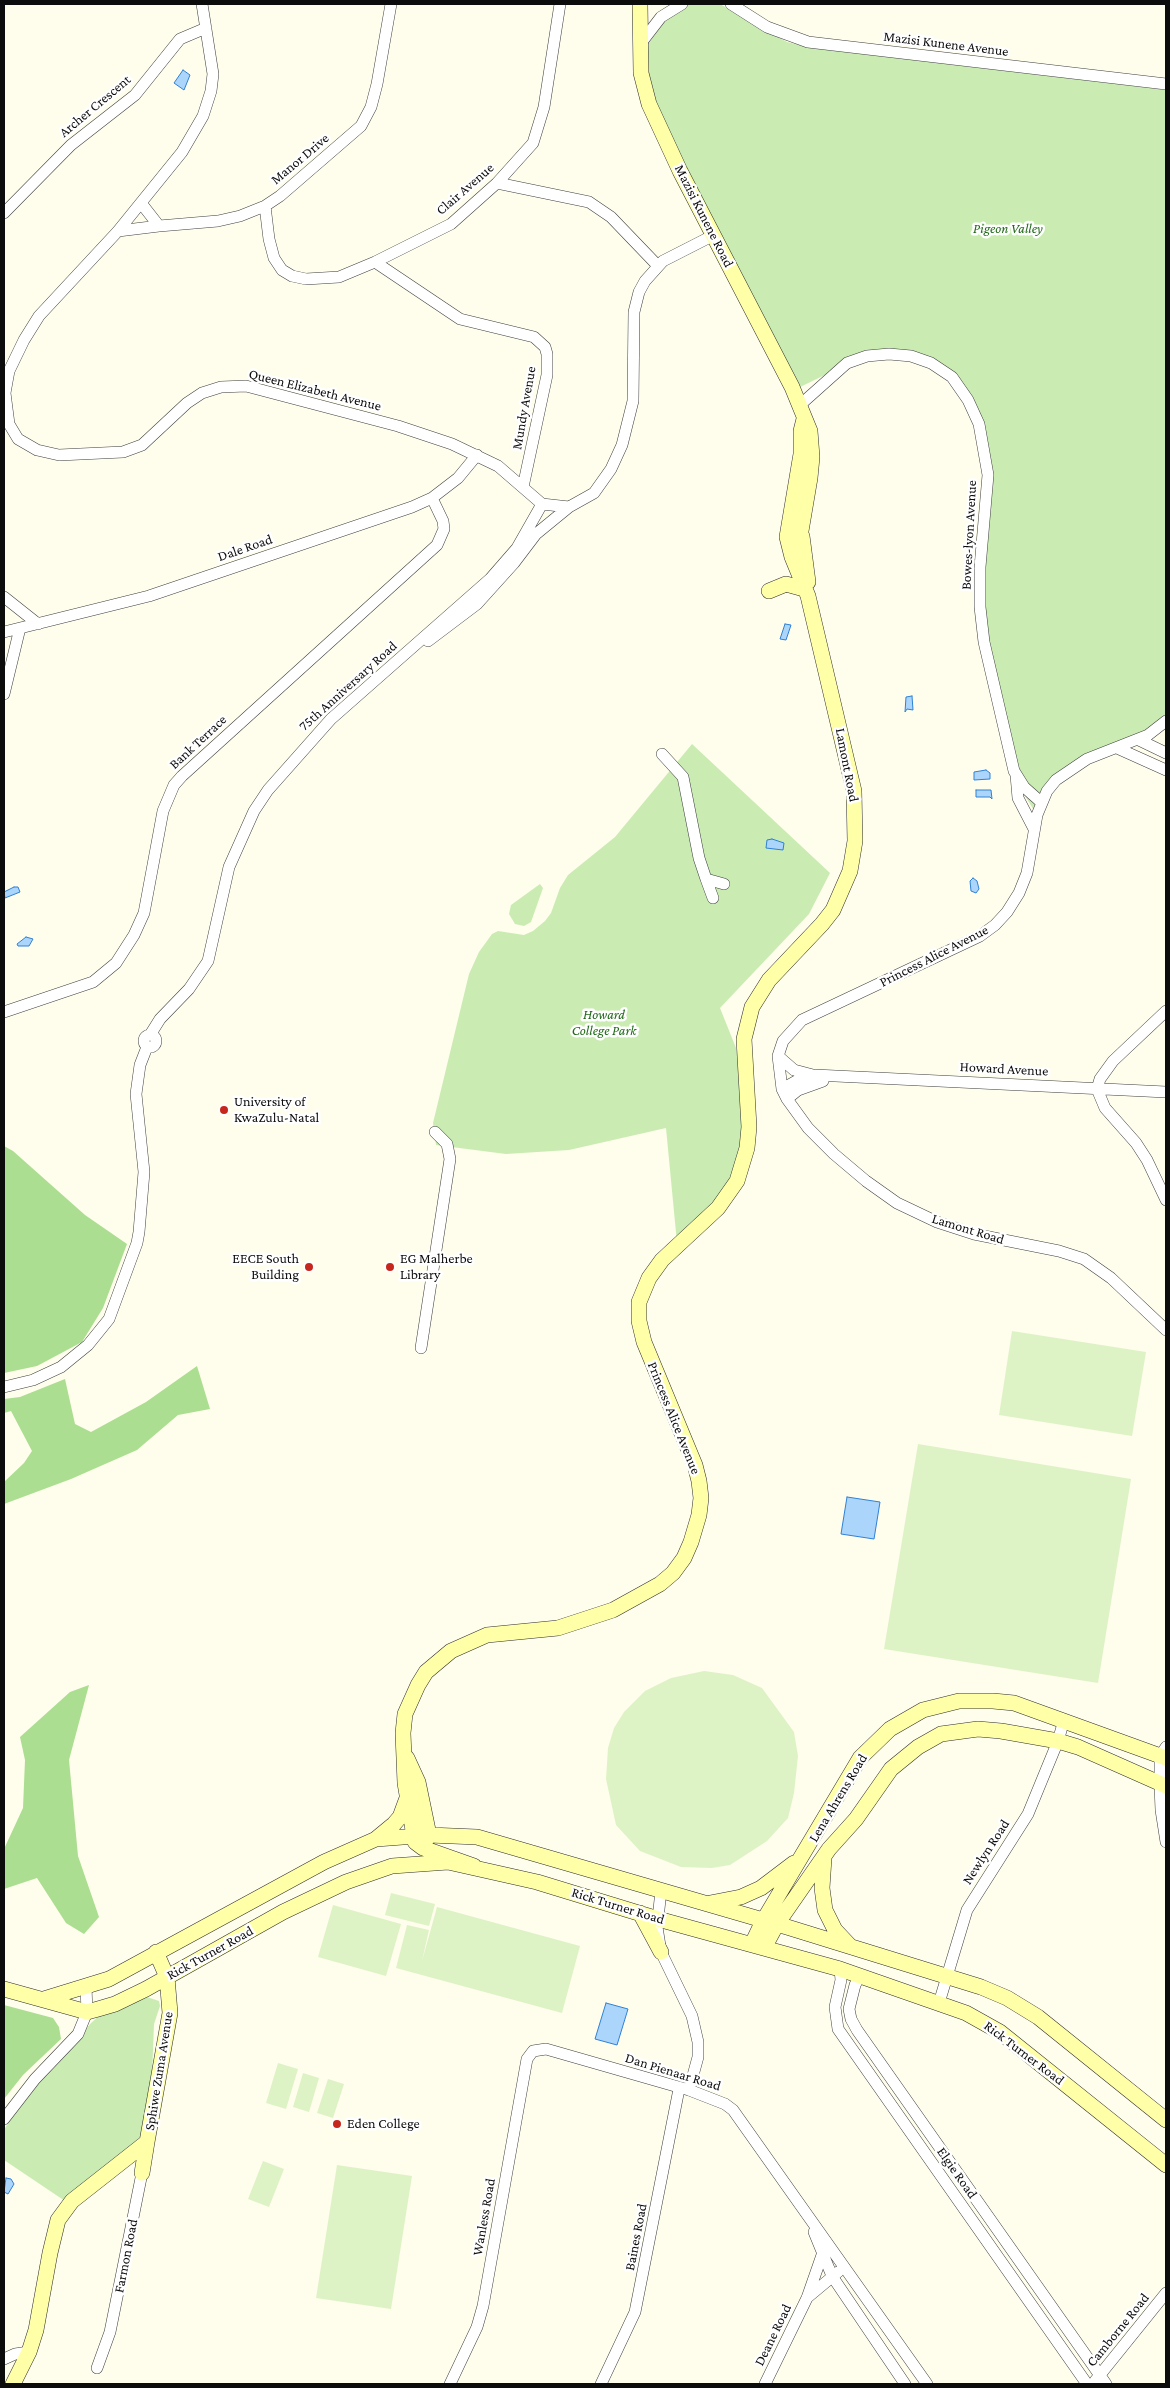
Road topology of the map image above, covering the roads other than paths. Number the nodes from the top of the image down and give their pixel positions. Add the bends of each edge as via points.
1 (202, 4) edge
2 (391, 4) edge
3 (560, 4) edge
4 (640, 4) edge
5 (682, 4) edge
6 (730, 4) edge
7 (206, 28) junction
8 (639, 47) junction
9 (1166, 84) edge
10 (496, 183) junction
11 (141, 203) junction
12 (265, 206) junction
13 (4, 213) edge
14 (159, 226) junction
15 (118, 232) junction
16 (714, 235) junction
17 (375, 262) junction
18 (658, 266) junction
19 (802, 412) junction
20 (477, 455) junction
21 (523, 487) junction
22 (432, 498) junction
23 (542, 504) junction
24 (569, 507) junction
25 (801, 531) junction
26 (792, 556) junction
27 (769, 591) dead end
28 (806, 592) junction
29 (4, 597) edge
30 (38, 624) junction
31 (20, 628) junction
32 (4, 632) edge
33 (408, 653) junction
34 (4, 694) edge
35 (1166, 721) edge
36 (1139, 740) junction
37 (1117, 748) junction
38 (1166, 753) edge
39 (662, 754) dead end
40 (1166, 770) edge
41 (1016, 775) junction
42 (1042, 802) junction
43 (1034, 829) junction
44 (706, 879) junction
45 (724, 884) dead end
46 (713, 898) dead end
47 (1166, 1011) edge
48 (4, 1012) edge
49 (778, 1056) junction
50 (815, 1076) junction
51 (840, 1077) junction
52 (747, 1083) joint
53 (1097, 1089) junction
54 (1166, 1092) edge
55 (784, 1094) junction
56 (435, 1132) dead end
57 (1166, 1200) edge
58 (1166, 1330) edge
59 (421, 1348) dead end
60 (4, 1387) edge
61 (1064, 1720) junction
62 (1058, 1741) junction
63 (1164, 1754) edge
64 (406, 1757) junction
65 (1163, 1785) edge
66 (407, 1796) junction
67 (828, 1812) junction
68 (850, 1826) junction
69 (376, 1839) junction
70 (421, 1839) junction
71 (1166, 1842) edge
72 (806, 1852) junction
73 (824, 1856) junction
74 (392, 1866) junction
75 (474, 1866) junction
76 (661, 1891) junction
77 (704, 1904) junction
78 (640, 1913) junction
79 (658, 1919) junction
80 (770, 1923) junction
81 (758, 1946) junction
82 (853, 1948) junction
83 (156, 1952) junction
84 (661, 1952) junction
85 (840, 1969) junction
86 (860, 1975) junction
87 (167, 1977) junction
88 (947, 1977) junction
89 (86, 1987) junction
90 (4, 1989) edge
91 (44, 1999) junction
92 (939, 2003) junction
93 (87, 2012) junction
94 (533, 2051) joint
95 (875, 2054) junction
96 (861, 2064) junction
97 (684, 2090) junction
98 (4, 2119) edge
99 (1166, 2120) edge
100 (147, 2142) junction
101 (122, 2162) junction
102 (1166, 2165) edge
103 (142, 2173) junction
104 (810, 2218) junction
105 (990, 2219) junction
106 (977, 2229) junction
107 (822, 2255) junction
108 (844, 2269) junction
109 (832, 2276) junction
110 (1166, 2293) edge
111 (807, 2298) junction
112 (29, 2352) junction
113 (4, 2359) edge
114 (97, 2368) dead end
115 (1099, 2381) edge
116 (13, 2384) edge
117 (450, 2384) edge
118 (601, 2384) edge
119 (765, 2384) edge
120 (905, 2384) edge
121 (927, 2384) edge
122 (1087, 2384) edge

1 - 7 street, Queen Elizabeth Avenue
2 - 12 street, Manor Drive via 377,84 362,126
3 - 10 street, Clair Avenue via 538,133 528,151
4 - 8 main road, Mazisi Kunene Road
5 - 8 street via 661,17
6 - 9 street, Mazisi Kunene Avenue via 767,28 808,42
7 - 11 street, Queen Elizabeth Avenue via 213,74 203,116 182,152
7 - 13 street, Archer Crescent via 180,39 135,95 71,145
8 - 16 main road, Mazisi Kunene Road via 640,74 649,104
10 - 17 street, Clair Avenue via 451,224
10 - 18 street via 589,202 611,217
11 - 14 street
11 - 15 street, Queen Elizabeth Avenue
12 - 14 street, Manor Drive via 218,221
12 - 17 street, Clair Avenue via 274,258 282,270 292,276 306,279 339,277
14 - 15 street, Manor Drive
15 - 20 street, Queen Elizabeth Avenue via 39,316 9,371 5,393 8,424 18,439 37,450 59,456 123,452 142,445 202,393 221,386 246,386 398,426
16 - 18 street
16 - 19 main road, Mazisi Kunene Road
17 - 21 street, Mundy Avenue via 460,319 534,338 545,347 547,375
18 - 24 street via 645,281 636,304 633,401 622,445 611,469 594,493
19 - 25 main road, Mazisi Kunene Road via 810,431 812,457
19 - 26 main road, Lamont Road via 801,454 787,537
19 - 41 street, Bowes-lyon Avenue via 831,376 847,364 867,356 889,354 911,356 931,363 952,378 968,400 979,424 988,475 980,566 984,642
20 - 21 street, Queen Elizabeth Avenue via 507,472
20 - 22 street, Dale Road via 458,478
21 - 23 street, Queen Elizabeth Avenue
22 - 30 street, Dale Road via 218,574 149,596
22 - 48 street, Bank Terrace via 444,529 437,546 174,785 163,811 144,913 116,964 93,982
23 - 24 street
23 - 33 street, 75th Anniversary Road via 517,548 490,579
24 - 33 street via 536,534 514,564 477,604
25 - 26 main road
25 - 28 main road, Lamont Road via 809,588
26 - 28 main road, Lamont Road
27 - 28 main road via 786,584
28 - 52 main road, Lamont Road via 854,791 855,841 850,871 832,910 770,980 752,1007 744,1038
29 - 30 street
30 - 31 street, Dale Road
31 - 32 street, Dale Road
31 - 34 street
33 - 60 street, 75th Anniversary Road via 331,719 268,790 250,818 229,867 208,961 189,989 160,1019 153,1036 155,1045 147,1047 140,1065 136,1094 144,1172 139,1232 108,1319 88,1345 62,1367 32,1380
35 - 36 street, Princess Alice Avenue
36 - 37 street, Princess Alice Avenue
36 - 38 street
37 - 40 street
37 - 42 street, Princess Alice Avenue via 1071,769 1056,780
39 - 44 street via 683,777
41 - 42 street, Bowes-lyon Avenue via 1024,787
41 - 43 street via 1018,798
42 - 43 street, Princess Alice Avenue
43 - 49 street, Princess Alice Avenue via 1024,880 1007,912 995,925 802,1020 783,1041
44 - 45 street
44 - 46 street
47 - 53 street via 1113,1061
49 - 50 street, Howard Avenue via 794,1070
49 - 55 street
50 - 51 street, Howard Avenue
50 - 55 street, Howard Avenue via 798,1080
51 - 53 street, Howard Avenue
51 - 55 street, Howard Avenue
52 - 64 main road, Princess Alice Avenue via 747,1148 737,1181 718,1208 662,1260 649,1278 640,1302 639,1321 644,1342 695,1464 699,1481 699,1515 684,1558 660,1584 613,1610 558,1628 487,1635 451,1651 426,1672 412,1697 405,1714
53 - 54 street, Howard Avenue
53 - 57 street via 1106,1108 1147,1160
55 - 58 street, Lamont Road via 808,1128 834,1154 897,1203 937,1222 974,1234 1059,1251 1084,1260 1111,1278
56 - 59 street via 447,1144 450,1159
61 - 62 street, Newlyn Road
61 - 63 main road, Lena Ahrens Road
61 - 67 main road, Lena Ahrens Road via 1014,1703 993,1701 959,1701 923,1710 898,1723 872,1744
62 - 65 main road, Lena Ahrens Road
62 - 68 main road, Lena Ahrens Road via 978,1729 941,1734 918,1747 891,1769
62 - 88 street, Newlyn Road via 1028,1814 967,1910
63 - 65 street
64 - 66 main road, Princess Alice Avenue
64 - 70 main road, Princess Alice Avenue via 418,1782
65 - 71 street via 1161,1810
66 - 69 main road via 400,1817
66 - 70 main road, Princess Alice Avenue
67 - 68 main road
67 - 72 main road, Lena Ahrens Road
68 - 73 main road, Lena Ahrens Road
69 - 70 main road, Rick Turner Road
69 - 83 main road, Rick Turner Road via 337,1855
70 - 74 main road
70 - 75 main road
70 - 76 main road, Rick Turner Road via 477,1838
72 - 77 main road via 760,1888 726,1901
72 - 80 main road, Lena Ahrens Road
73 - 80 main road, Lena Ahrens Road
73 - 82 main road via 822,1888 825,1910 835,1930
74 - 75 main road, Rick Turner Road via 448,1862
74 - 87 main road, Rick Turner Road via 324,1891
75 - 78 main road, Rick Turner Road
76 - 77 main road, Rick Turner Road
76 - 79 street, Baines Road
77 - 80 main road, Rick Turner Road
78 - 79 main road, Rick Turner Road
78 - 84 main road
79 - 81 main road, Rick Turner Road
79 - 84 street, Baines Road
80 - 81 main road, Lena Ahrens Road
80 - 82 main road, Rick Turner Road
81 - 85 main road, Rick Turner Road
82 - 88 main road, Rick Turner Road
83 - 87 main road, Sphiwe Zuma Avenue
83 - 89 main road, Rick Turner Road via 108,1979
84 - 97 street, Baines Road via 696,2029 698,2057
85 - 86 main road, Rick Turner Road
85 - 96 street, Elgie Road via 835,2018 838,2029
86 - 92 main road, Rick Turner Road
86 - 95 street, Elgie Road via 852,1996 850,2014 857,2030
87 - 93 main road, Rick Turner Road via 115,2004
87 - 100 main road, Sphiwe Zuma Avenue via 170,2013
88 - 92 street, Newlyn Road
88 - 99 main road, Rick Turner Road via 981,1987 1024,2007
89 - 91 main road, Rick Turner Road
89 - 93 street
90 - 91 main road, Rick Turner Road
91 - 93 main road, Rick Turner Road
92 - 102 main road, Rick Turner Road via 975,2017 1000,2032
93 - 98 street via 78,2034 35,2079
94 - 97 street, Dan Pienaar Road via 546,2049
94 - 117 street, Wanless Road via 526,2065 477,2327
95 - 96 street
95 - 105 street, Elgie Road
96 - 106 street, Elgie Road
97 - 104 street, Dan Pienaar Road via 725,2104 733,2110
97 - 118 street, Baines Road via 635,2312
100 - 101 main road, Sphiwe Zuma Avenue
100 - 103 main road, Farmon Road
101 - 103 main road
101 - 112 main road, Sphiwe Zuma Avenue via 72,2201 58,2220
103 - 114 street, Farmon Road via 110,2332
104 - 107 street, Dan Pienaar Road
104 - 108 street, Dan Pienaar Road
105 - 106 street
105 - 115 street, Elgie Road
106 - 122 street, Elgie Road
107 - 109 street, Dan Pienaar Road
107 - 111 street, Deane Road
108 - 109 street, Deane Road
108 - 121 street, Dan Pienaar Road
109 - 111 street, Deane Road
109 - 120 street, Dan Pienaar Road
110 - 115 street, Camborne Road
111 - 119 street, Deane Road
112 - 113 street
112 - 116 main road, Sphiwe Zuma Avenue

